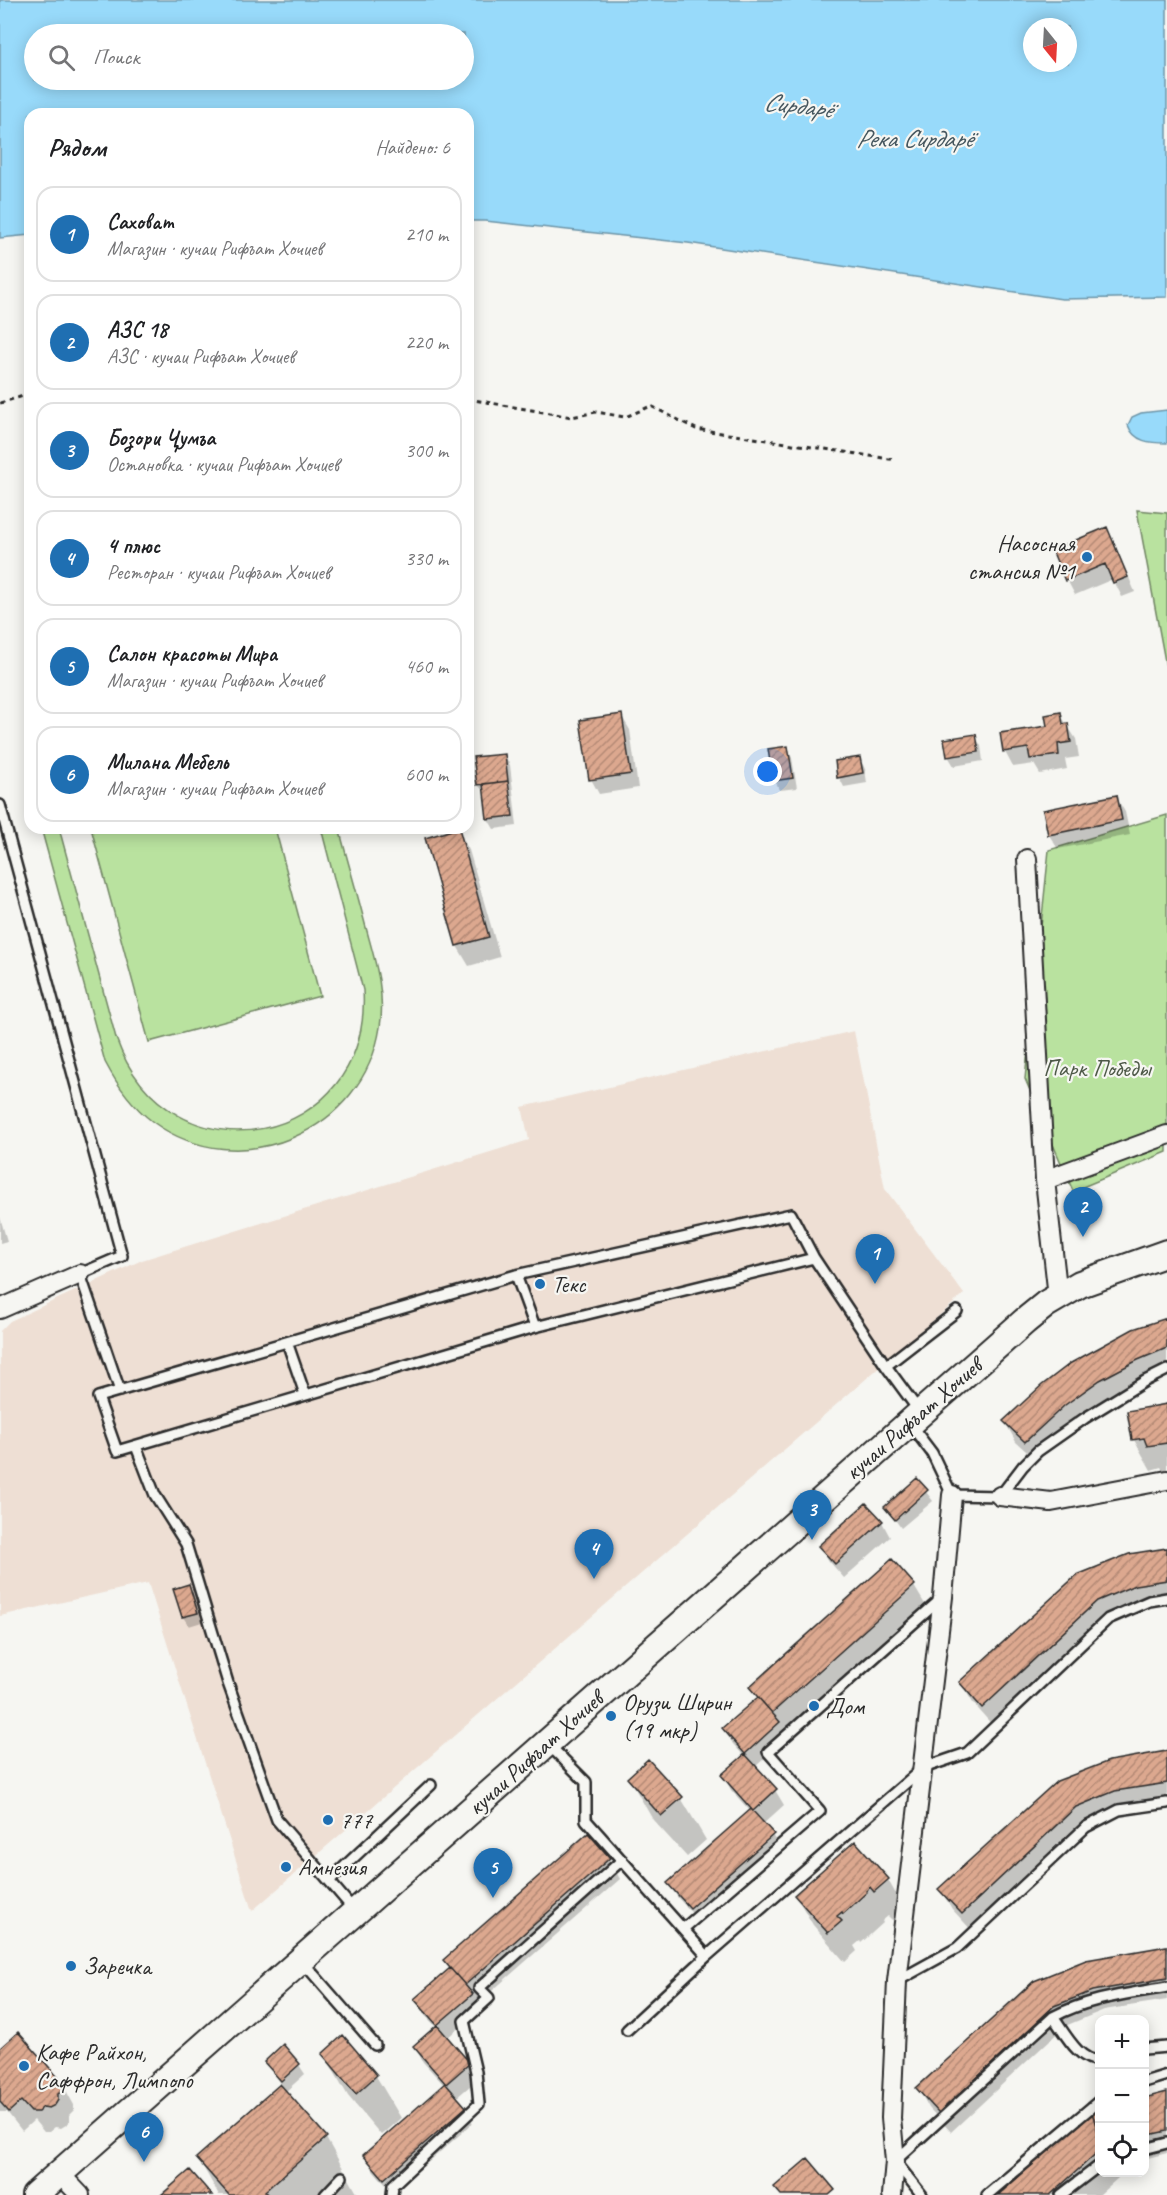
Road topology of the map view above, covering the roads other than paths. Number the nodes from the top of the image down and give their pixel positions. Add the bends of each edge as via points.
1 (0, 805) edge
2 (1027, 859) dead end
3 (1167, 1135) edge
4 (1045, 1180) junction
5 (1167, 1253) edge
6 (814, 1258) junction
7 (80, 1274) junction
8 (516, 1275) junction
9 (1058, 1297) junction
10 (0, 1309) edge
11 (957, 1311) dead end
12 (535, 1327) junction
13 (287, 1342) junction
14 (886, 1366) junction
15 (1167, 1370) edge
16 (120, 1391) junction
17 (305, 1394) junction
18 (915, 1418) junction
19 (136, 1446) junction
20 (1167, 1480) edge
21 (952, 1495) junction
22 (1000, 1496) junction
23 (943, 1597) junction
24 (1167, 1598) edge
25 (547, 1743) junction
26 (923, 1768) junction
27 (431, 1785) dead end
28 (1167, 1803) edge
29 (622, 1860) junction
30 (330, 1880) junction
31 (356, 1912) junction
32 (683, 1929) junction
33 (706, 1956) junction
34 (302, 1960) junction
35 (897, 1981) junction
36 (1167, 1987) edge
37 (1053, 2017) junction
38 (627, 2030) dead end
39 (375, 2045) dead end
40 (1167, 2047) edge
41 (1149, 2049) edge
42 (1095, 2061) edge
43 (1167, 2075) edge
44 (1149, 2080) edge
45 (1095, 2104) edge
46 (1167, 2144) edge
47 (1149, 2148) edge
48 (895, 2161) junction
49 (1095, 2169) edge
50 (59, 2174) junction
51 (342, 2177) dead end
52 (35, 2195) edge
53 (80, 2195) edge
54 (325, 2195) edge
55 (392, 2195) edge
56 (892, 2195) edge
57 (922, 2195) edge
58 (987, 2195) edge
59 (1061, 2195) edge

1 - 7 lane via 122,1256
2 - 4 street
3 - 4 street
4 - 9 street
5 - 9 main road, кучаи Рифъат Хочиев via 1080,1284
6 - 8 lane via 791,1214
6 - 12 lane
6 - 14 lane
7 - 10 street
7 - 16 lane
8 - 12 lane
8 - 13 lane
9 - 18 main road, кучаи Рифъат Хочиев
11 - 14 lane
12 - 17 lane
13 - 16 lane
13 - 17 lane
14 - 18 lane
15 - 22 lane via 1038,1451
16 - 19 lane via 98,1397 117,1451
17 - 19 lane
18 - 21 lane
18 - 25 main road, кучаи Рифъат Хочиев
19 - 30 lane via 155,1495 186,1544 228,1683 277,1820
20 - 22 street via 1051,1502
21 - 22 lane
21 - 23 street
23 - 26 street
23 - 32 lane via 768,1752 820,1811
24 - 26 lane via 1149,1601 1108,1619 967,1752
25 - 29 lane via 586,1782 586,1820
25 - 31 main road, кучаи Рифъат Хочиев
26 - 33 lane
26 - 35 street
27 - 30 lane
28 - 35 lane via 1119,1810 1086,1827 957,1948
29 - 32 lane
29 - 55 lane via 479,1988 489,1998 464,2021 479,2104 393,2185
30 - 31 lane
31 - 34 main road, кучаи Рифъат Хочиев
32 - 33 lane
33 - 38 lane
34 - 39 lane
34 - 50 main road, кучаи Рифъат Хочиев
35 - 48 street via 891,2118
36 - 37 lane via 1099,1999 1070,2007
37 - 42 lane via 1082,2055
37 - 48 lane
40 - 41 lane
43 - 44 lane
45 - 58 lane
46 - 47 lane
48 - 56 street
48 - 57 lane
49 - 59 lane
50 - 52 main road, кучаи Рифъат Хочиев
50 - 53 street
51 - 54 lane

